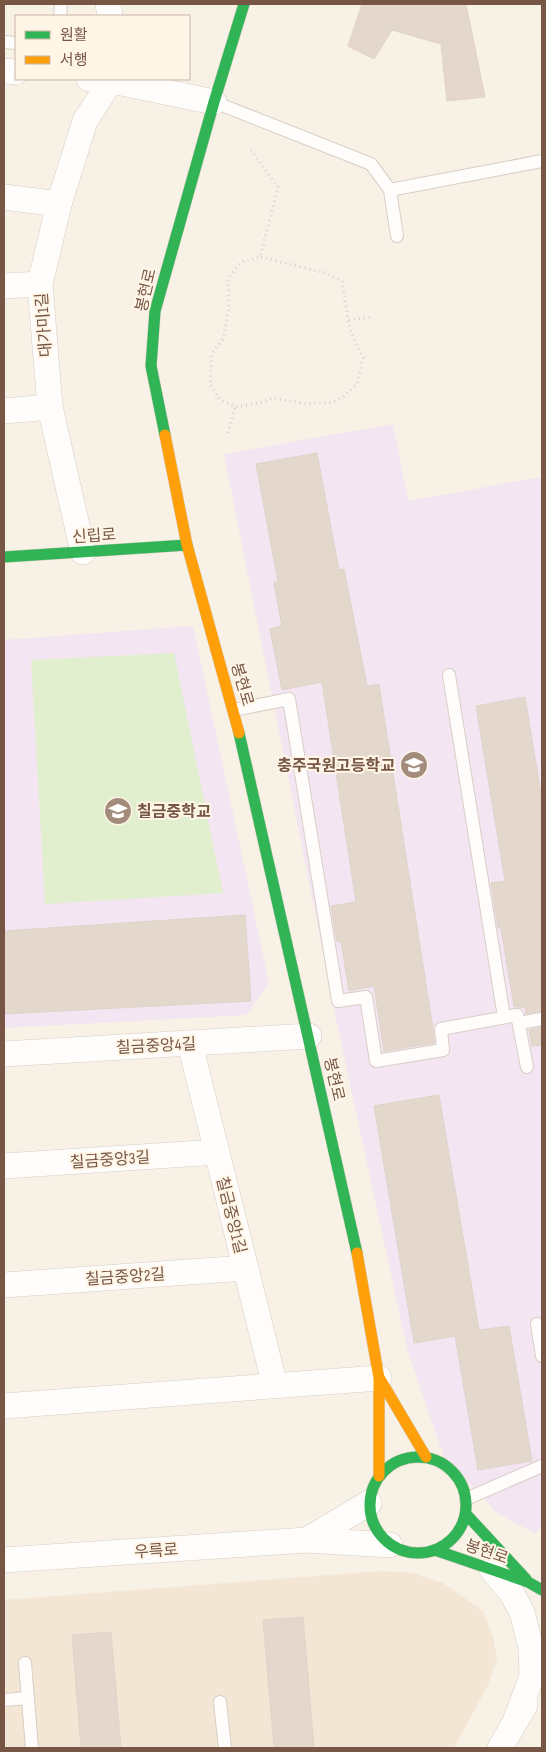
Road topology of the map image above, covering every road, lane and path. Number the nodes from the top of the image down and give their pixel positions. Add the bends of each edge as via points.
1 (244, 4) edge
2 (104, 80) edge
3 (109, 80) edge
4 (214, 102) junction
5 (251, 150) dead end
6 (542, 161) edge
7 (390, 190) junction
8 (4, 197) edge
9 (59, 204) junction
10 (397, 236) dead end
11 (260, 257) junction
12 (40, 284) junction
13 (4, 286) edge
14 (373, 316) dead end
15 (349, 320) junction
16 (50, 407) junction
17 (235, 407) junction
18 (4, 410) edge
19 (228, 433) dead end
20 (187, 545) junction
21 (83, 552) junction
22 (4, 557) edge
23 (449, 675) dead end
24 (234, 710) junction
25 (504, 1017) junction
26 (542, 1019) edge
27 (519, 1024) junction
28 (309, 1036) junction
29 (190, 1044) junction
30 (4, 1054) edge
31 (527, 1067) dead end
32 (217, 1152) junction
33 (4, 1166) edge
34 (246, 1268) junction
35 (4, 1285) edge
36 (537, 1324) dead end
37 (542, 1356) edge
38 (379, 1378) junction
39 (275, 1386) junction
40 (4, 1406) edge
41 (426, 1457) junction
42 (542, 1466) edge
43 (380, 1476) junction
44 (466, 1499) junction
45 (369, 1503) junction
46 (466, 1514) junction
47 (307, 1540) junction
48 (390, 1545) junction
49 (436, 1550) junction
50 (4, 1560) edge
51 (492, 1570) junction
52 (528, 1582) junction
53 (542, 1590) edge
54 (25, 1664) dead end
55 (542, 1677) edge
56 (28, 1698) junction
57 (4, 1700) edge
58 (220, 1702) dead end
59 (516, 1719) junction
60 (32, 1748) edge
61 (224, 1748) edge
62 (500, 1748) edge

1 - 4 street, 봉현로
2 - 9 street, 대가미1길 via 85,121
3 - 4 street
4 - 7 lane via 371,164
4 - 20 street, 봉현로 via 154,311 151,366
5 - 11 path via 278,187
6 - 7 lane
7 - 10 lane
8 - 9 street
9 - 12 street, 대가미1길
11 - 15 path via 326,273 342,281
11 - 17 path via 241,262 228,279 229,307 223,339 212,354 210,384 220,400
12 - 13 street
12 - 16 street, 대가미1길
14 - 15 path
15 - 17 path via 350,330 363,358 357,384 343,397 333,402 307,404 273,398
16 - 18 street
16 - 21 street, 대가미1길
17 - 19 path
20 - 21 street, 신립로
20 - 24 street, 봉현로
21 - 22 street, 신립로
23 - 25 lane
24 - 25 lane via 289,699 338,1001 366,997 376,1061 443,1050 441,1029
24 - 28 street, 봉현로
25 - 27 lane via 517,1015
26 - 27 lane
27 - 31 lane
28 - 29 street, 칠금중앙4길
28 - 38 street, 봉현로 via 357,1253
29 - 30 street, 칠금중앙4길
29 - 32 street, 칠금중앙1길
32 - 33 street, 칠금중앙3길
32 - 34 street, 칠금중앙1길
34 - 35 street, 칠금중앙2길
34 - 39 street, 칠금중앙1길
36 - 37 lane
38 - 39 street
38 - 41 street, 봉현로
38 - 43 street, 봉현로
39 - 40 street
41 - 43 street via 400,1460
41 - 44 street via 453,1471 462,1484
42 - 44 lane
43 - 45 street via 372,1489
44 - 46 street
45 - 47 street, 우륵로
45 - 48 street via 379,1534
46 - 49 street via 450,1542
46 - 52 street, 봉현로
47 - 48 street, 우륵로
47 - 50 street, 우륵로
48 - 49 street via 404,1552 420,1554
49 - 51 street, 봉현로
51 - 52 street, 봉현로
51 - 59 street via 511,1592 522,1612 531,1648 532,1676
52 - 53 street, 봉현로
54 - 56 lane
55 - 59 street
56 - 57 lane
56 - 60 lane
58 - 61 lane
59 - 62 street

